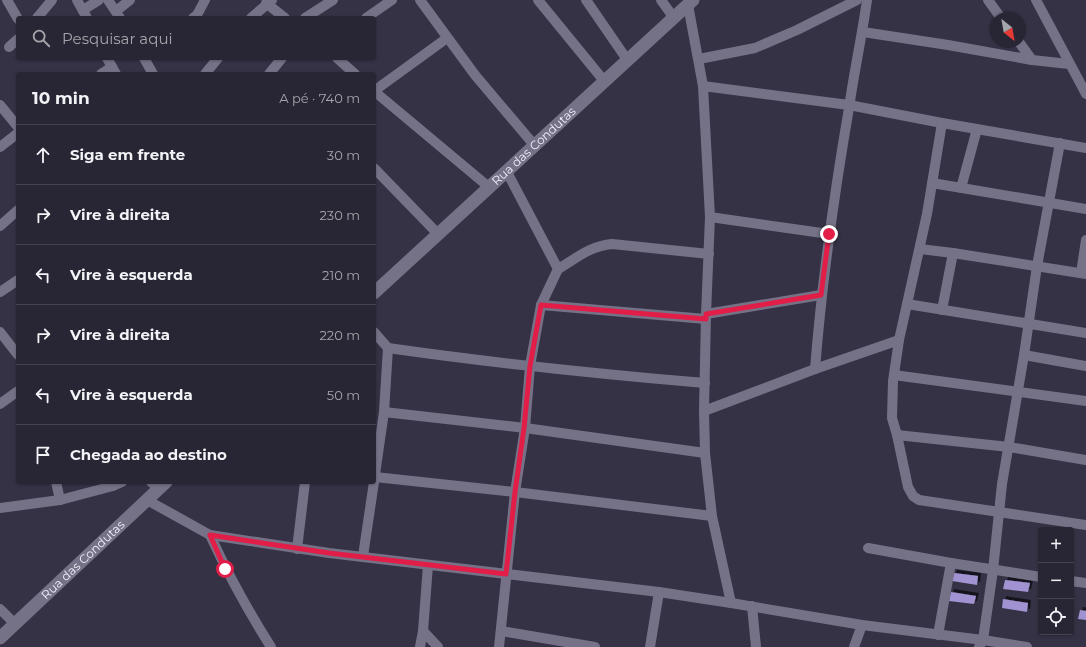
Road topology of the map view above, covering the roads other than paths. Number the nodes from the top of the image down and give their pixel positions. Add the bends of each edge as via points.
1 (7, 0) edge
2 (52, 0) edge
3 (77, 0) edge
4 (99, 0) edge
5 (108, 0) edge
6 (130, 0) edge
7 (205, 0) edge
8 (333, 0) edge
9 (392, 0) edge
10 (420, 0) edge
11 (538, 0) edge
12 (586, 0) edge
13 (661, 0) edge
14 (857, 0) edge
15 (867, 0) edge
16 (988, 0) edge
17 (1036, 0) edge
18 (269, 2) edge
19 (691, 2) edge
20 (997, 12) edge
21 (85, 14) edge
22 (118, 14) edge
23 (16, 16) edge
24 (39, 16) edge
25 (196, 16) edge
26 (253, 16) edge
27 (283, 16) edge
28 (308, 16) edge
29 (369, 16) edge
30 (674, 18) junction
31 (863, 32) junction
32 (447, 38) junction
33 (16, 41) edge
34 (9, 47) dead end
35 (1023, 48) edge
36 (699, 59) junction
37 (146, 60) edge
38 (216, 60) edge
39 (281, 60) edge
40 (339, 60) edge
41 (1032, 60) junction
42 (628, 61) junction
43 (1069, 64) junction
44 (112, 66) edge
45 (104, 72) edge
46 (152, 72) edge
47 (207, 72) edge
48 (274, 72) edge
49 (353, 72) edge
50 (605, 82) junction
51 (703, 86) junction
52 (376, 90) edge
53 (376, 93) edge
54 (1086, 94) edge
55 (0, 105) edge
56 (849, 105) junction
57 (942, 123) junction
58 (16, 124) edge
59 (977, 129) junction
60 (16, 135) edge
61 (1060, 143) junction
62 (535, 146) junction
63 (0, 147) edge
64 (1086, 148) edge
65 (376, 170) edge
66 (507, 172) junction
67 (932, 184) junction
68 (490, 188) junction
69 (961, 188) junction
70 (1049, 204) junction
71 (1086, 209) edge
72 (16, 212) edge
73 (710, 217) junction
74 (0, 226) edge
75 (438, 234) junction
76 (829, 234) junction
77 (1086, 240) edge
78 (920, 249) junction
79 (953, 253) junction
80 (709, 254) junction
81 (1037, 266) junction
82 (558, 269) junction
83 (1084, 273) edge
84 (16, 281) edge
85 (376, 290) edge
86 (0, 292) edge
87 (821, 295) junction
88 (907, 304) junction
89 (541, 305) junction
90 (942, 310) junction
91 (706, 317) junction
92 (1029, 324) junction
93 (0, 332) edge
94 (1086, 333) edge
95 (376, 334) edge
96 (900, 340) junction
97 (388, 348) junction
98 (16, 352) edge
99 (1024, 355) junction
100 (530, 366) junction
101 (1086, 366) edge
102 (815, 369) junction
103 (894, 374) junction
104 (705, 383) junction
105 (16, 392) edge
106 (1018, 392) junction
107 (1086, 401) edge
108 (0, 404) edge
109 (704, 410) junction
110 (384, 412) junction
111 (524, 428) junction
112 (897, 435) junction
113 (1009, 447) junction
114 (705, 452) junction
115 (1086, 460) edge
116 (376, 464) edge
117 (376, 477) edge
118 (56, 484) edge
119 (118, 484) edge
120 (159, 484) edge
121 (305, 484) edge
122 (374, 484) edge
123 (515, 492) junction
124 (60, 500) junction
125 (147, 500) junction
126 (0, 508) edge
127 (999, 512) junction
128 (712, 516) junction
129 (1086, 525) edge
130 (210, 535) junction
131 (868, 548) dead end
132 (297, 549) junction
133 (363, 556) junction
134 (951, 563) junction
135 (428, 565) junction
136 (993, 570) junction
137 (506, 574) junction
138 (1038, 576) edge
139 (1074, 581) edge
140 (1086, 583) edge
141 (658, 592) junction
142 (731, 603) junction
143 (752, 606) junction
144 (0, 609) edge
145 (15, 624) junction
146 (862, 626) junction
147 (423, 631) junction
148 (502, 631) junction
149 (938, 635) junction
150 (0, 638) edge
151 (981, 644) edge
152 (583, 646) edge
153 (271, 647) edge
154 (420, 647) edge
155 (438, 647) edge
156 (499, 647) edge
157 (595, 647) edge
158 (650, 647) edge
159 (756, 647) edge
160 (854, 647) edge
161 (1027, 647) edge

1 - 23 street
2 - 24 street
3 - 21 street
4 - 21 street
5 - 22 street
6 - 22 street
7 - 25 street
8 - 28 street
9 - 29 street
10 - 32 street
11 - 50 street
12 - 42 street
13 - 30 street
14 - 36 street via 755,48
15 - 31 street
16 - 20 street
17 - 43 street
18 - 26 street
18 - 27 street
19 - 30 street, Rua das Condutas
19 - 36 street
30 - 42 street, Rua das Condutas
31 - 41 street
31 - 56 street
32 - 52 street
32 - 62 street
33 - 34 street
35 - 41 street
36 - 51 street
37 - 46 street
38 - 47 street
39 - 48 street
40 - 49 street
41 - 43 street
42 - 50 street, Rua das Condutas
43 - 54 street
44 - 45 street
50 - 62 street, Rua das Condutas
51 - 56 street
51 - 73 street
53 - 68 street
55 - 58 street
56 - 57 street
56 - 76 street
57 - 59 street
57 - 67 street
59 - 61 street
59 - 69 street
60 - 63 street
61 - 64 street
61 - 70 street
62 - 66 street, Rua das Condutas
65 - 75 street
66 - 68 street, Rua das Condutas
66 - 82 street
67 - 69 street
67 - 78 street
68 - 75 street, Rua das Condutas
69 - 70 street
70 - 71 street
70 - 81 street
72 - 74 street
73 - 76 street
73 - 80 street
75 - 85 street, Rua das Condutas
76 - 87 street
77 - 83 street
78 - 79 street
78 - 88 street
79 - 81 street
79 - 90 street
80 - 82 street via 601,245
80 - 91 street
81 - 83 street
81 - 92 street
82 - 89 street
84 - 86 street
87 - 91 street
87 - 102 street
88 - 90 street
88 - 96 street
89 - 91 street
89 - 100 street
90 - 92 street
91 - 104 street
92 - 94 street
92 - 99 street
93 - 98 street
95 - 97 street
96 - 102 street
96 - 103 street
97 - 100 street
97 - 110 street
99 - 101 street
99 - 106 street
100 - 104 street
100 - 111 street
102 - 109 street
103 - 106 street
103 - 112 street via 892,418
104 - 109 street
105 - 108 street
106 - 107 street
106 - 113 street
109 - 114 street
110 - 111 street
110 - 116 street
111 - 114 street
111 - 123 street
112 - 113 street
112 - 127 street via 908,487 913,496 919,500
113 - 115 street
113 - 127 street
114 - 128 street
117 - 123 street
118 - 124 street
119 - 124 street
120 - 125 street, Rua das Condutas
121 - 132 street
122 - 133 street
123 - 128 street
123 - 137 street
124 - 126 street
125 - 130 street
125 - 145 street, Rua das Condutas
127 - 129 street
127 - 136 street
128 - 142 street
130 - 132 street
130 - 153 street via 225,569
131 - 134 street
132 - 133 street
133 - 135 street
134 - 136 street
134 - 149 street
135 - 137 street
135 - 147 street
136 - 138 street
136 - 151 street
137 - 141 street
137 - 148 street
139 - 140 street
141 - 142 street
141 - 158 street
142 - 143 street
143 - 146 street
143 - 159 street
144 - 145 street
145 - 150 street, Rua das Condutas
146 - 149 street
146 - 160 street
147 - 154 street
147 - 155 street
148 - 152 street
148 - 156 street
149 - 151 street
151 - 161 street
152 - 157 street

